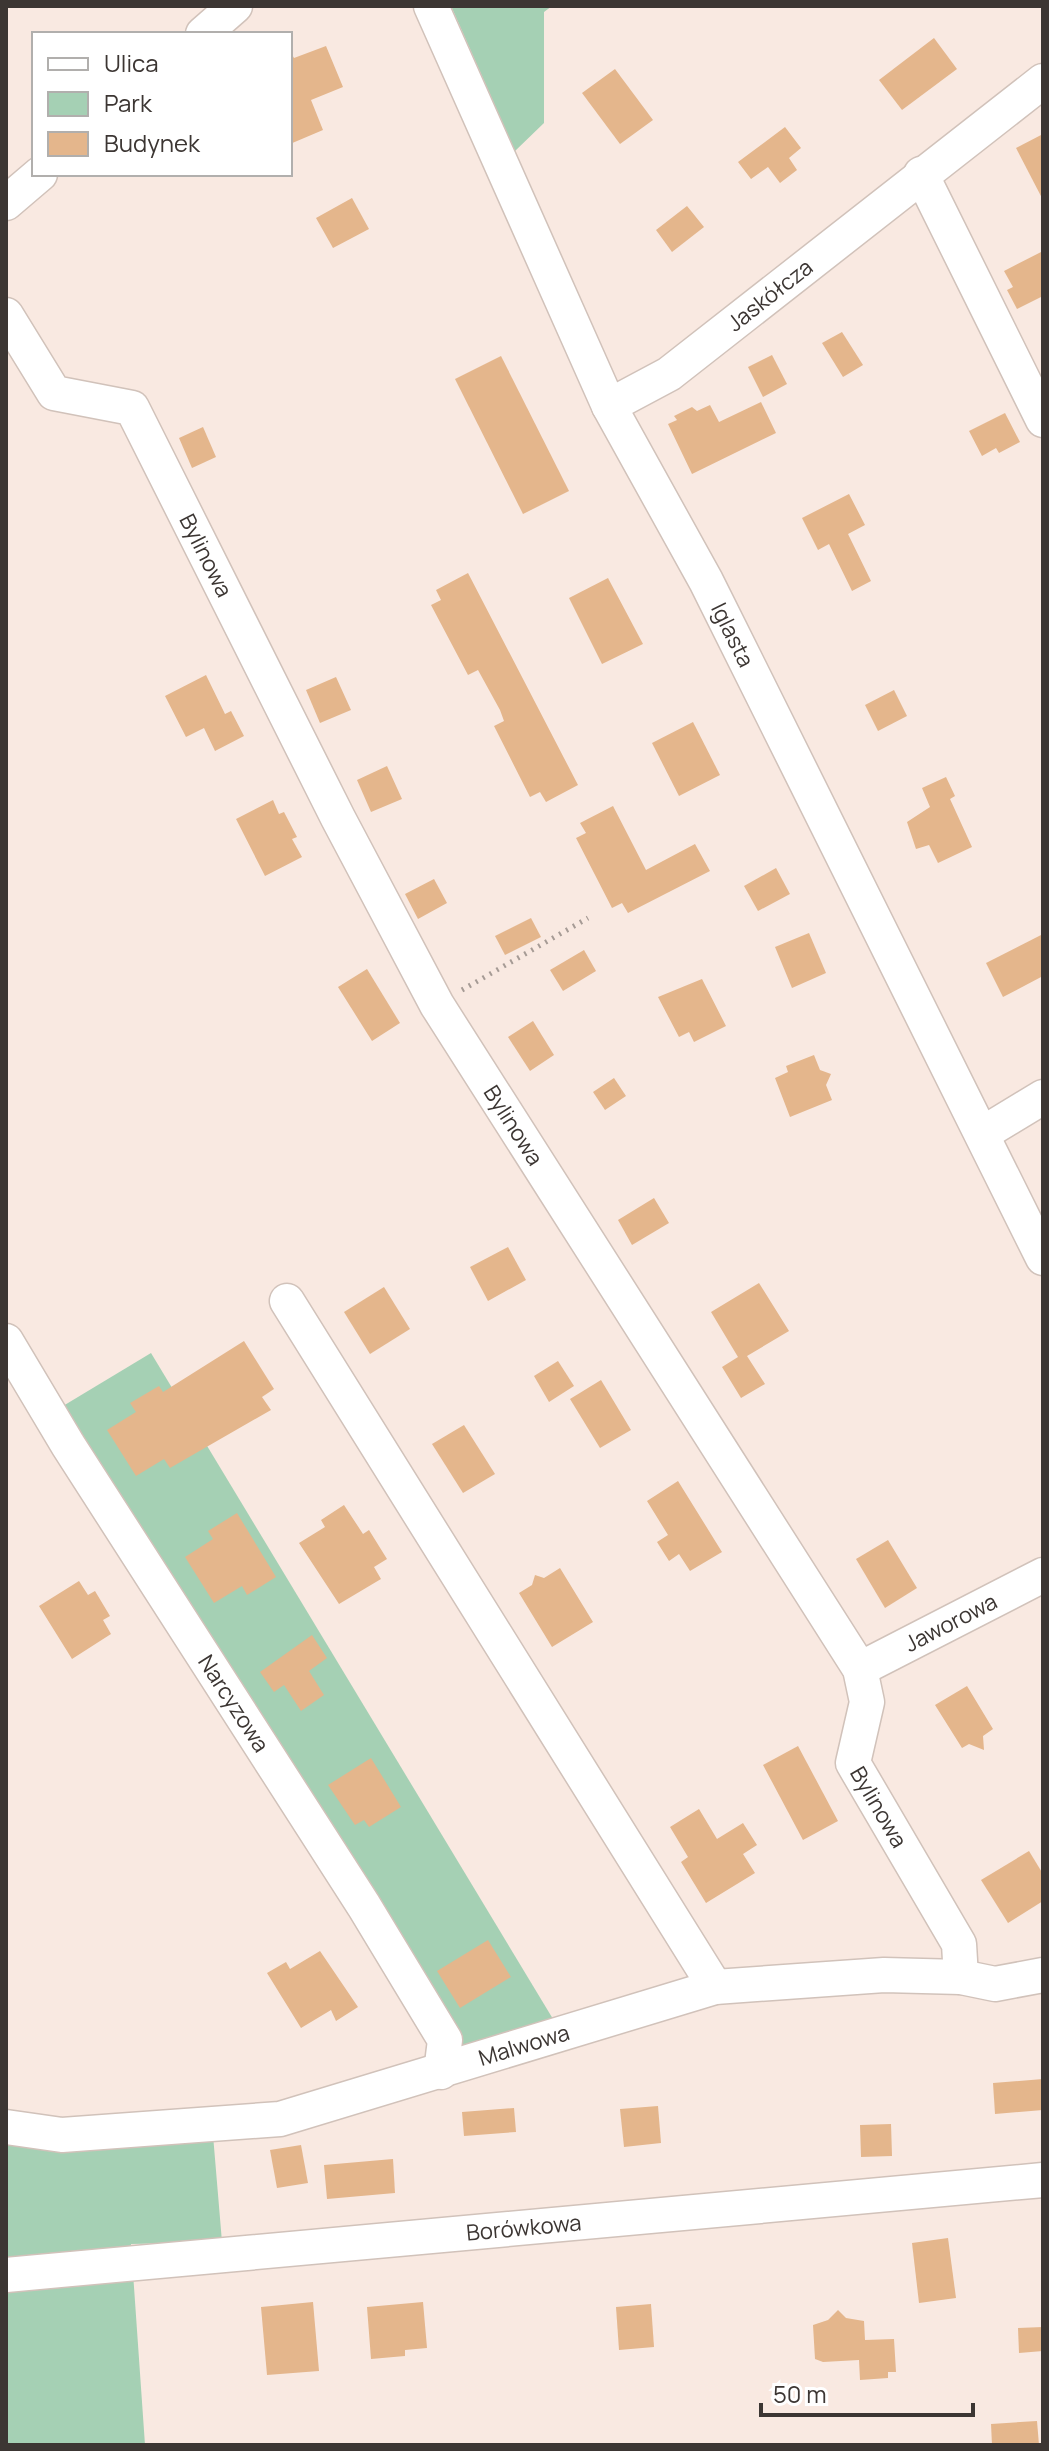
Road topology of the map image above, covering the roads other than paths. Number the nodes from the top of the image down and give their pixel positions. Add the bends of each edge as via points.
1 (235, 6) edge
2 (431, 6) edge
3 (205, 32) edge
4 (1043, 81) edge
5 (921, 174) junction
6 (38, 176) edge
7 (6, 203) edge
8 (6, 315) edge
9 (609, 406) junction
10 (1043, 420) edge
11 (1043, 1097) edge
12 (982, 1134) junction
13 (1043, 1258) edge
14 (287, 1301) dead end
15 (6, 1341) edge
16 (1043, 1575) edge
17 (860, 1669) junction
18 (1043, 1975) edge
19 (961, 1977) junction
20 (715, 1987) junction
21 (441, 2072) junction
22 (6, 2127) edge
23 (1043, 2180) edge
24 (6, 2275) edge

1 - 3 street
2 - 9 street, Iglasta
4 - 5 street, Jaskółcza
5 - 9 street, Jaskółcza via 669,374
5 - 10 street
6 - 7 street
8 - 17 street, Bylinowa via 54,393 132,408 437,1005
9 - 12 street, Iglasta via 706,581
11 - 12 street
12 - 13 street, Iglasta
14 - 20 street
15 - 21 street, Narcyzowa via 445,2040
16 - 17 street, Jaworowa
17 - 19 street, Bylinowa via 867,1702 853,1763 959,1944
18 - 19 street, Malwowa via 995,1984
19 - 20 street, Malwowa via 884,1975
20 - 21 street, Malwowa
21 - 22 street, Malwowa via 280,2119 62,2135
23 - 24 street, Borówkowa

